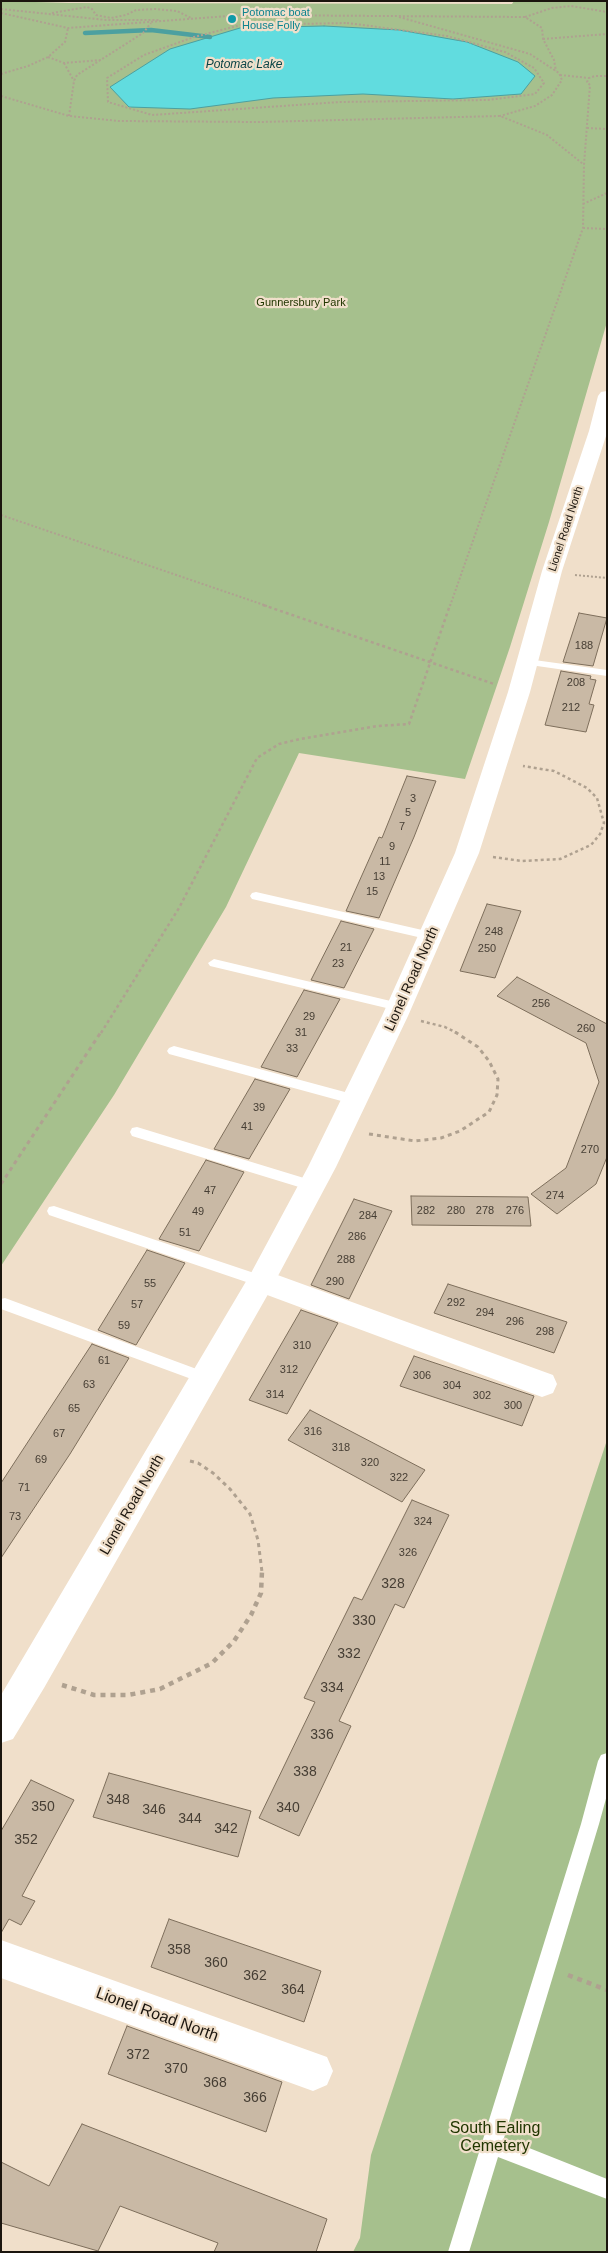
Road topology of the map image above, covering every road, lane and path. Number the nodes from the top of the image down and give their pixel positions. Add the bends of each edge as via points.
1 (1, 9) edge
2 (607, 12) edge
3 (1, 13) edge
4 (47, 14) junction
5 (242, 15) junction
6 (393, 16) junction
7 (525, 17) junction
8 (191, 18) junction
9 (177, 20) junction
10 (151, 22) junction
11 (249, 25) junction
12 (68, 28) junction
13 (607, 34) edge
14 (543, 39) junction
15 (48, 57) junction
16 (104, 59) junction
17 (64, 63) junction
18 (556, 72) junction
19 (1, 74) edge
20 (560, 75) junction
21 (607, 76) edge
22 (589, 78) junction
23 (74, 81) junction
24 (1, 96) edge
25 (69, 116) junction
26 (500, 116) junction
27 (587, 128) junction
28 (607, 129) edge
29 (584, 164) junction
30 (607, 193) edge
31 (583, 204) junction
32 (583, 228) junction
33 (607, 229) edge
34 (607, 396) edge
35 (1, 515) edge
36 (552, 572) junction
37 (607, 578) edge
38 (429, 662) junction
39 (527, 662) junction
40 (607, 673) edge
41 (519, 692) junction
42 (496, 762) junction
43 (467, 853) junction
44 (256, 896) dead end
45 (431, 936) junction
46 (214, 963) dead end
47 (397, 1012) junction
48 (174, 1051) dead end
49 (356, 1100) junction
50 (341, 1129) junction
51 (137, 1132) dead end
52 (1, 1184) edge
53 (312, 1186) junction
54 (54, 1211) dead end
55 (261, 1281) junction
56 (5, 1304) dead end
57 (205, 1378) junction
58 (542, 1384) dead end
59 (162, 1453) junction
60 (32, 1677) junction
61 (1, 1726) edge
62 (607, 1761) edge
63 (1, 1959) edge
64 (547, 1968) junction
65 (607, 1990) edge
66 (313, 2071) dead end
67 (492, 2144) junction
68 (607, 2189) edge
69 (458, 2252) edge

1 - 4 path
2 - 7 path via 571,6
3 - 12 path
4 - 8 path via 87,8 96,15 112,18 136,10 155,9 178,11
4 - 9 path via 106,20
5 - 6 path
5 - 8 path
5 - 11 path
6 - 7 path
6 - 18 path via 530,54
7 - 14 path via 542,28
8 - 9 path
9 - 10 path
10 - 12 path
10 - 16 path via 143,33
11 - 11 path via 346,23 447,36 505,52 534,68 544,83 535,94 488,100 340,102 152,115 108,102 107,78 144,55 207,33
12 - 15 path via 65,42
13 - 14 path
14 - 18 path via 554,60
15 - 17 path
15 - 19 path
16 - 17 path
16 - 23 path
17 - 23 path
18 - 20 path
20 - 22 path
20 - 26 path via 562,80 552,95 535,106
21 - 22 path
22 - 27 path
23 - 25 path
24 - 25 path
25 - 26 path via 119,121 259,122
26 - 29 path via 547,135
27 - 28 path
27 - 29 path
29 - 31 path
30 - 31 path
31 - 32 path
32 - 33 path
32 - 38 path
34 - 36 street, Lionel Road North
35 - 38 path
36 - 37 path
36 - 39 street, Lionel Road North
38 - 41 path
38 - 52 path via 409,724 300,739 279,744 257,758 179,908 88,1054
39 - 40 lane
39 - 41 street, Lionel Road North
41 - 42 street, Lionel Road North
42 - 43 street, Lionel Road North
42 - 43 path via 554,772 587,788 597,798 604,824 591,845 560,859 522,861
43 - 45 street, Lionel Road North
44 - 45 lane
45 - 47 street, Lionel Road North
46 - 47 lane
47 - 49 street, Lionel Road North
47 - 50 path via 445,1027 478,1047 498,1079 497,1095 489,1112 460,1131 441,1138 415,1141
48 - 49 lane
49 - 50 street, Lionel Road North
50 - 53 street, Lionel Road North
51 - 53 lane
53 - 55 street, Lionel Road North
54 - 55 lane
55 - 57 street, Lionel Road North
55 - 58 street
56 - 57 lane
57 - 59 street, Lionel Road North
59 - 60 street, Lionel Road North
59 - 60 path via 198,1463 213,1473 250,1514 262,1567 260,1593 251,1615 234,1641 212,1663 160,1689 128,1695 94,1694
60 - 61 street, Lionel Road North
62 - 64 lane
63 - 66 street, Lionel Road North
64 - 65 path
64 - 67 lane
67 - 68 lane
67 - 69 lane

